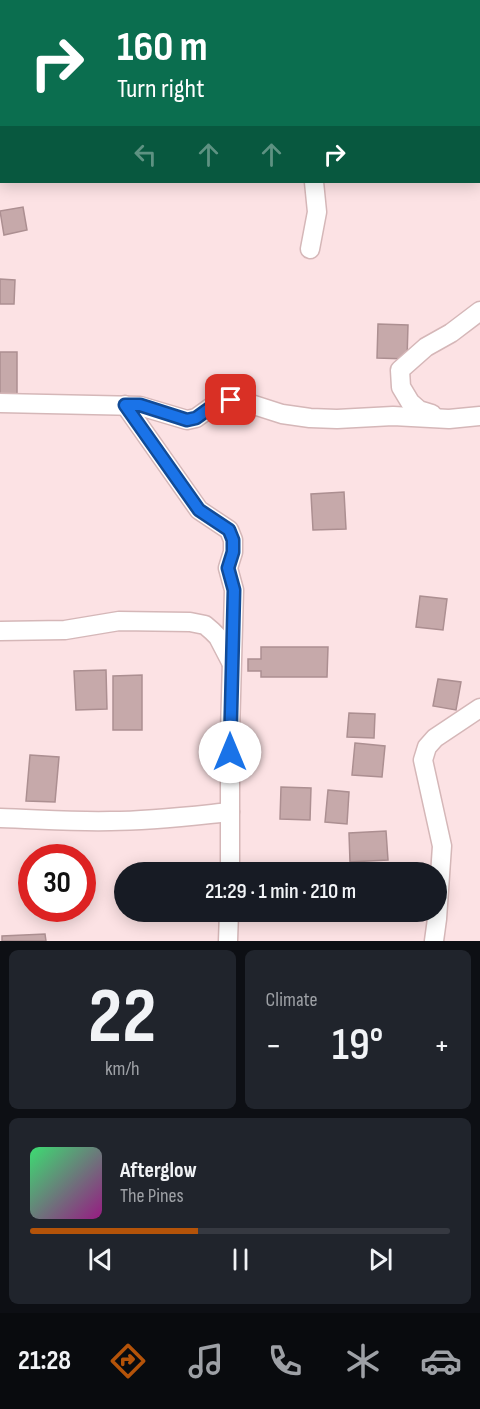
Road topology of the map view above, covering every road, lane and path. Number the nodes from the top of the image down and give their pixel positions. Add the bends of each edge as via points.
1 (314, 183) edge
2 (310, 249) dead end
3 (480, 311) edge
4 (0, 403) edge
5 (125, 405) junction
6 (480, 416) edge
7 (449, 419) junction
8 (0, 631) edge
9 (231, 663) junction
10 (480, 708) edge
11 (230, 812) junction
12 (0, 818) edge
13 (230, 862) edge
14 (229, 922) edge
15 (228, 941) edge
16 (434, 941) edge

1 - 2 street via 317,212
3 - 7 street via 426,347 400,370 400,387 410,402 419,410
4 - 5 street
5 - 7 street via 140,405 187,420 221,400 310,418
5 - 9 street via 199,510 229,530 233,552 228,568 234,590
6 - 7 street
8 - 9 street via 65,630 119,621 190,622 212,631
9 - 11 street
10 - 16 street via 435,738 423,760 442,846
11 - 12 street via 160,820
11 - 13 street
14 - 15 street

